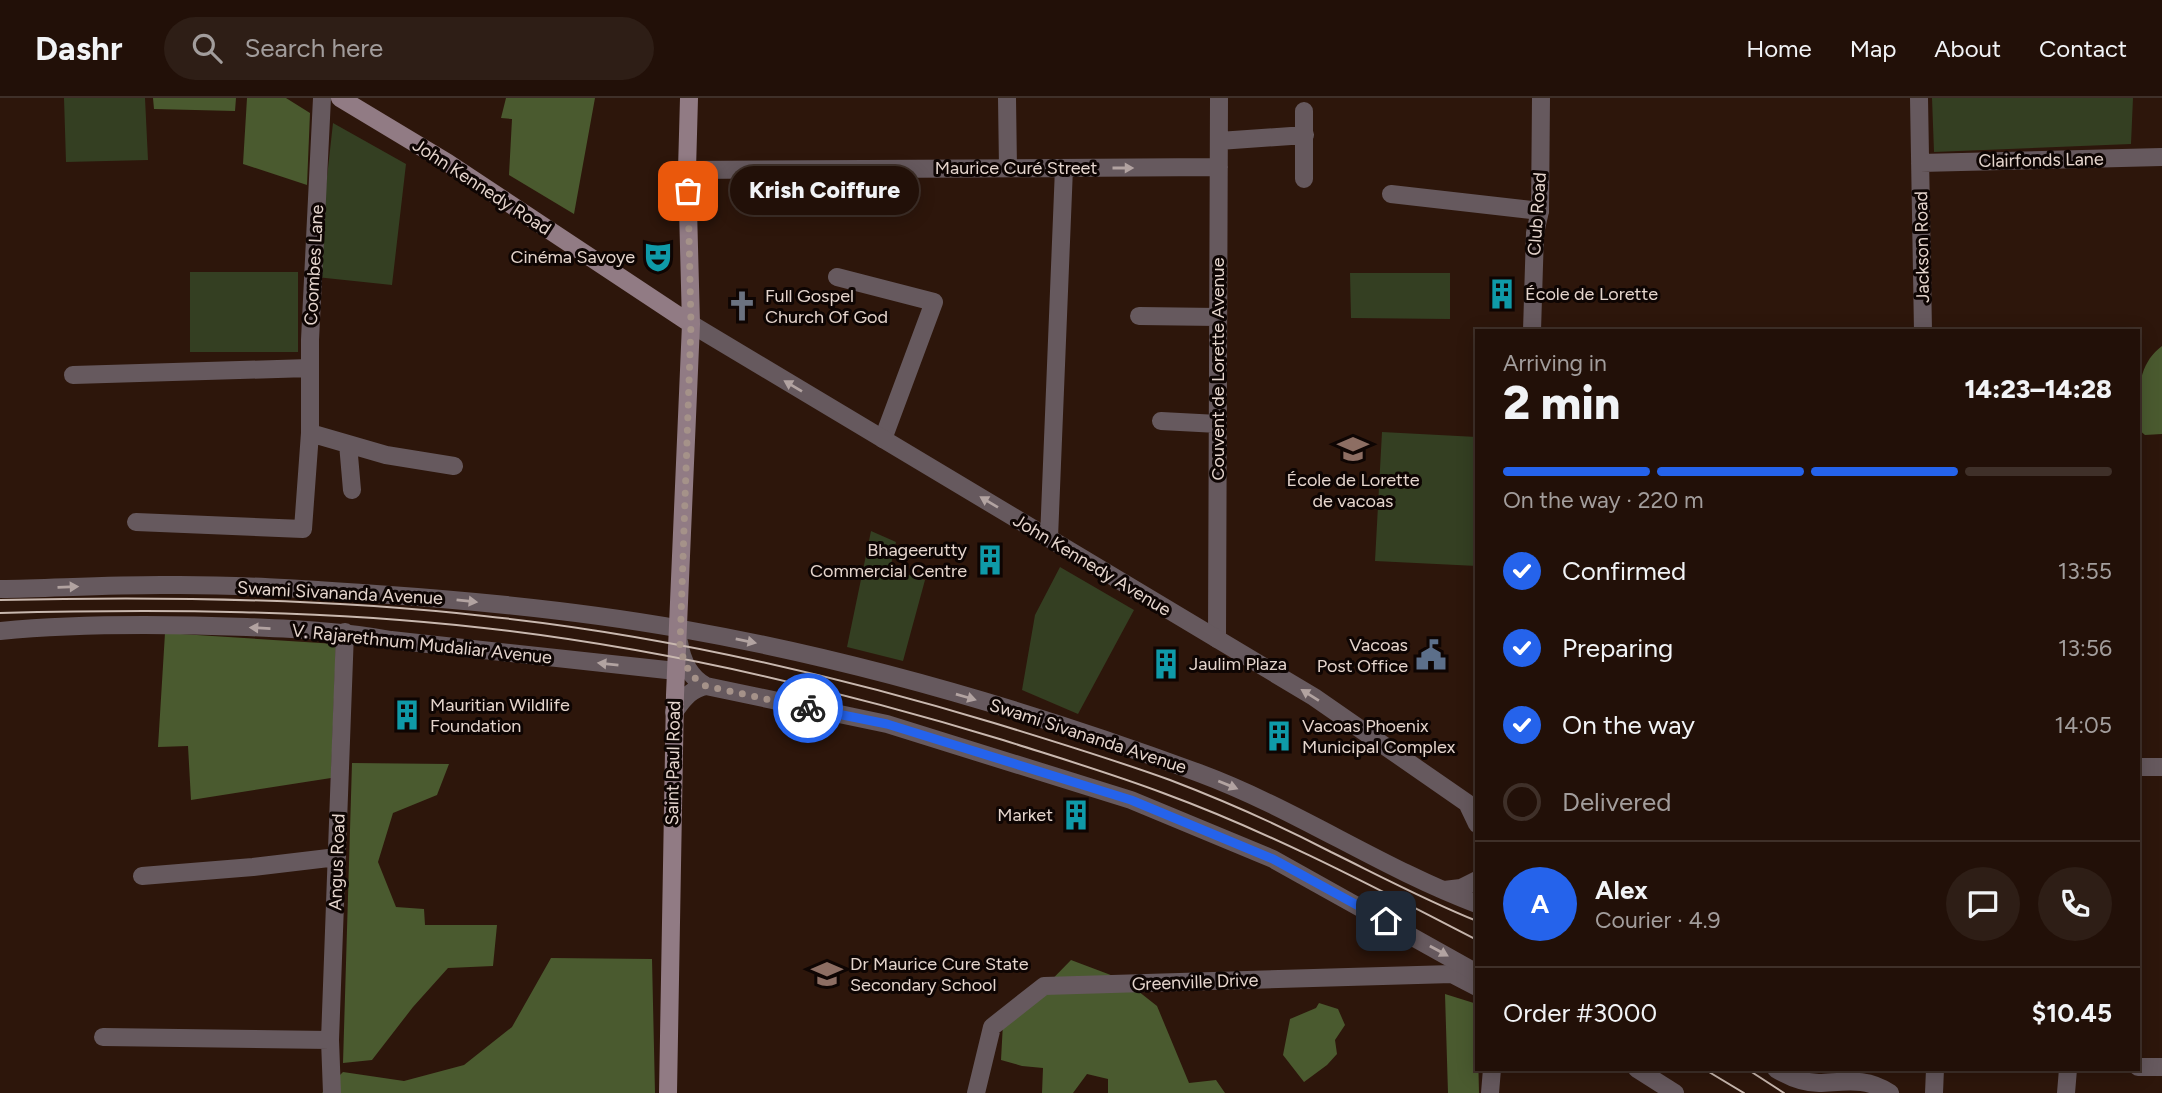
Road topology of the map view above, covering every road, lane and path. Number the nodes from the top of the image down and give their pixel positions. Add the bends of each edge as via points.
1 (322, 98) edge
2 (340, 98) edge
3 (689, 98) edge
4 (1007, 98) edge
5 (1219, 98) edge
6 (1541, 98) edge
7 (1919, 98) edge
8 (1304, 111) dead end
9 (1304, 135) junction
10 (1219, 141) junction
11 (2162, 157) edge
12 (1920, 163) junction
13 (1219, 167) junction
14 (1008, 168) junction
15 (1064, 168) junction
16 (687, 170) junction
17 (1304, 179) dead end
18 (1391, 194) dead end
19 (1540, 211) junction
20 (836, 277) dead end
21 (1139, 316) dead end
22 (1218, 317) junction
23 (691, 324) junction
24 (1532, 329) edge
25 (1923, 329) edge
26 (309, 368) junction
27 (73, 374) dead end
28 (1161, 421) dead end
29 (1218, 424) junction
30 (310, 433) junction
31 (883, 439) junction
32 (348, 444) junction
33 (454, 466) dead end
34 (352, 490) dead end
35 (136, 522) dead end
36 (1049, 538) junction
37 (0, 589) edge
38 (679, 628) junction
39 (0, 631) edge
40 (345, 632) junction
41 (1217, 639) junction
42 (676, 671) junction
43 (706, 686) junction
44 (674, 712) junction
45 (2140, 767) edge
46 (2162, 767) edge
47 (1472, 803) edge
48 (338, 857) junction
49 (142, 876) dead end
50 (1475, 881) edge
51 (1441, 890) junction
52 (1475, 903) edge
53 (1475, 971) edge
54 (1475, 986) edge
55 (103, 1037) dead end
56 (330, 1040) junction
57 (2140, 1066) edge
58 (2162, 1067) edge
59 (1492, 1071) edge
60 (1640, 1071) edge
61 (1781, 1071) edge
62 (1935, 1071) edge
63 (2068, 1071) edge
64 (332, 1093) edge
65 (668, 1093) edge
66 (976, 1093) edge
67 (1490, 1093) edge
68 (1675, 1093) edge
69 (1890, 1093) edge
70 (1934, 1093) edge
71 (2066, 1093) edge

1 - 26 street, Coombes Lane
2 - 23 main road, John Kennedy Road via 448,163
3 - 16 main road, Saint Paul Road
4 - 14 street
5 - 10 street, Couvent de Lorette Avenue
6 - 19 street, Club Road
7 - 12 street, Jackson Road
8 - 9 street
9 - 10 street
9 - 17 street
10 - 13 street, Couvent de Lorette Avenue
11 - 12 street, Clairfonds Lane
12 - 25 street, Jackson Road
15 -> 13 street, Maurice Curé Street
13 - 22 street, Couvent de Lorette Avenue
14 - 15 street, Maurice Curé Street
14 - 16 street, Maurice Curé Street
15 - 36 street
16 - 23 main road, Saint Paul Road
18 - 19 street
19 - 24 street, Club Road via 1535,233
20 - 31 street via 934,302
21 - 22 street
22 - 29 street, Couvent de Lorette Avenue
31 -> 23 street, John Kennedy Avenue
23 - 38 main road, Saint Paul Road
26 - 27 street
26 - 30 street, Coombes Lane
28 - 29 street
29 - 41 street, Couvent de Lorette Avenue
30 - 32 street
30 - 35 street, Coombes Lane via 303,529
36 -> 31 street, John Kennedy Avenue
32 - 33 street
32 - 34 street
36 - 41 street, John Kennedy Avenue
37 -> 38 street, Swami Sivananda Avenue via 163,584 315,589 457,599
38 - 42 main road, Saint Paul Road
38 - 43 street via 688,671
38 -> 51 street, Swami Sivananda Avenue via 846,663 997,705 1199,773 1265,800
40 -> 39 street, V. Rajarethnum Mudaliar Avenue via 173,624
42 -> 40 street, V. Rajarethnum Mudaliar Avenue
40 - 48 street, Angus Road
47 -> 41 street, John Kennedy Avenue via 1314,697
42 - 44 main road, Saint Paul Road
43 - 44 street via 687,694
43 -> 53 street via 887,724 1131,800 1273,859
44 - 65 main road, Saint Paul Road
45 - 46 street
48 - 49 street
48 - 56 street, Angus Road
50 - 51 street
51 - 52 street, Swami Sivananda Avenue
54 - 66 street, Greenville Drive via 1451,974 1044,986 992,1027
55 - 56 street
56 - 64 street, Angus Road
57 - 58 street
59 - 67 street
60 - 68 street
61 - 69 street via 1818,1083 1869,1082
62 - 70 street
63 - 71 street

